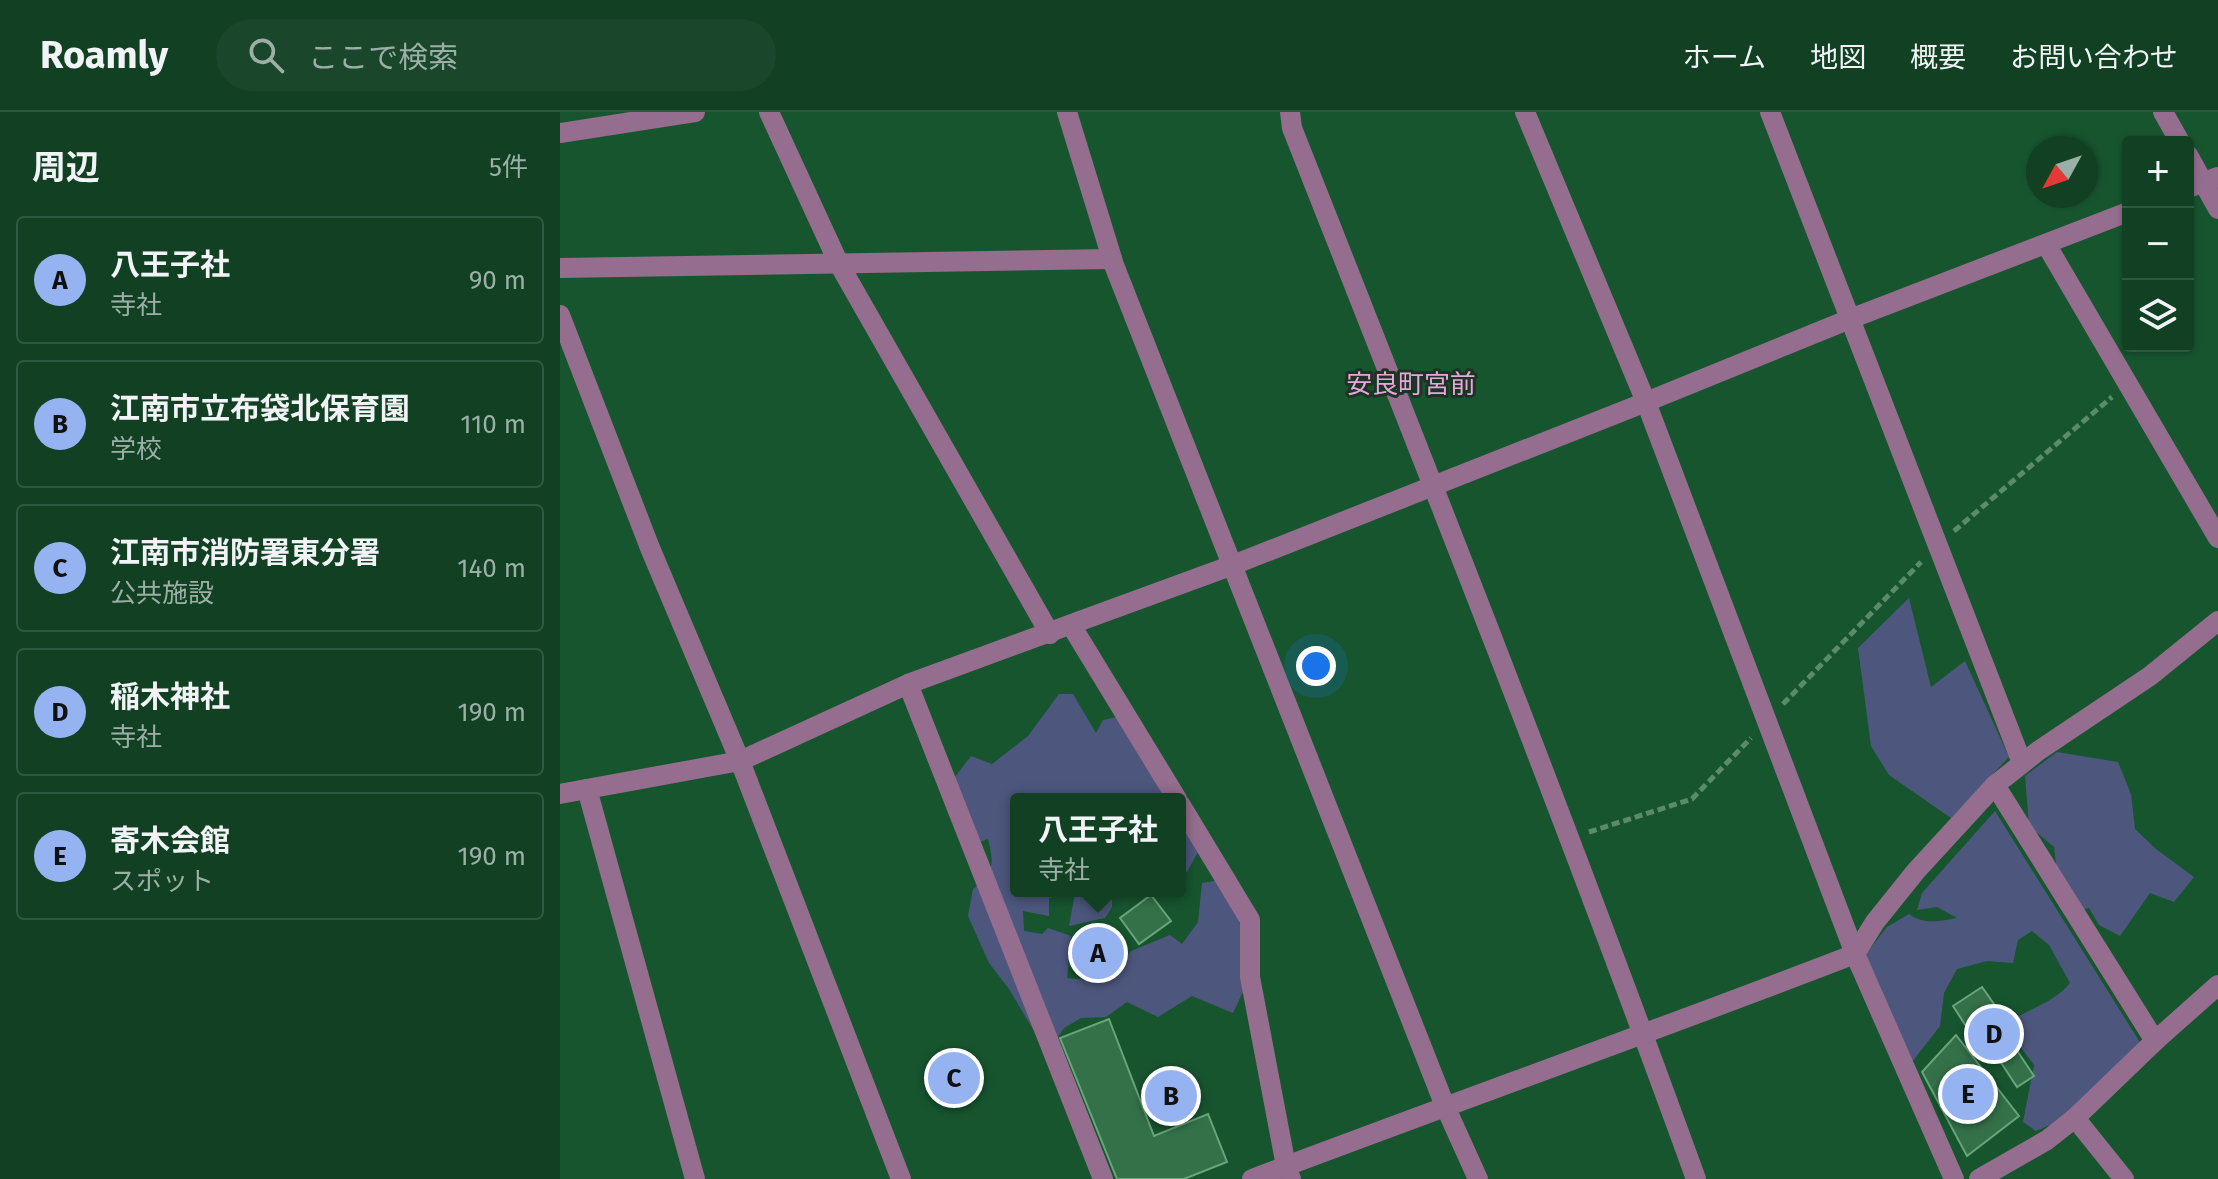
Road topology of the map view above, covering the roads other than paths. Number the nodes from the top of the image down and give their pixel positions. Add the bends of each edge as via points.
1 (695, 112) edge
2 (769, 112) edge
3 (1067, 112) edge
4 (1290, 112) edge
5 (1525, 112) edge
6 (1770, 112) edge
7 (2163, 112) edge
8 (560, 133) edge
9 (2177, 136) edge
10 (2203, 182) edge
11 (2218, 209) edge
12 (2122, 214) edge
13 (2046, 244) junction
14 (1112, 259) junction
15 (839, 264) junction
16 (560, 268) edge
17 (560, 315) edge
18 (1850, 319) junction
19 (566, 353) edge
20 (1646, 402) junction
21 (1434, 485) junction
22 (2218, 538) edge
23 (1233, 565) junction
24 (2218, 621) edge
25 (1071, 625) junction
26 (1050, 634) junction
27 (908, 684) junction
28 (740, 761) junction
29 (2022, 763) junction
30 (1995, 785) junction
31 (587, 789) junction
32 (1173, 793) edge
33 (560, 794) edge
34 (1186, 814) edge
35 (1855, 954) junction
36 (2218, 985) edge
37 (1644, 1035) junction
38 (2155, 1041) junction
39 (1445, 1106) junction
40 (2075, 1118) junction
41 (1288, 1173) edge
42 (695, 1179) edge
43 (901, 1179) edge
44 (1103, 1179) edge
45 (1252, 1179) edge
46 (1478, 1179) edge
47 (1696, 1179) edge
48 (1954, 1179) edge
49 (1979, 1179) edge
50 (2124, 1179) edge

1 - 8 street
2 - 15 street
3 - 14 street
4 - 21 street
5 - 20 street
6 - 18 street
7 - 9 street
10 - 11 street
12 - 13 street
13 - 18 street
13 - 22 street
14 - 15 street
14 - 23 street
15 - 16 street
15 - 26 street
17 - 19 street
18 - 20 street
18 - 29 street
19 - 28 street
20 - 21 street
20 - 35 street
21 - 23 street
21 - 37 street
23 - 25 street
23 - 39 street
24 - 29 street via 2150,676
25 - 26 street
25 - 32 street
26 - 27 street
27 - 28 street
27 - 44 street
28 - 31 street
28 - 43 street
29 - 30 street
30 - 35 street via 1916,871
30 - 38 street
31 - 33 street
31 - 42 street
34 - 41 street via 1250,920 1250,977
35 - 37 street
35 - 48 street
36 - 38 street
37 - 39 street
37 - 47 street
38 - 40 street
39 - 41 street
39 - 46 street
40 - 49 street
40 - 50 street
41 - 45 street

